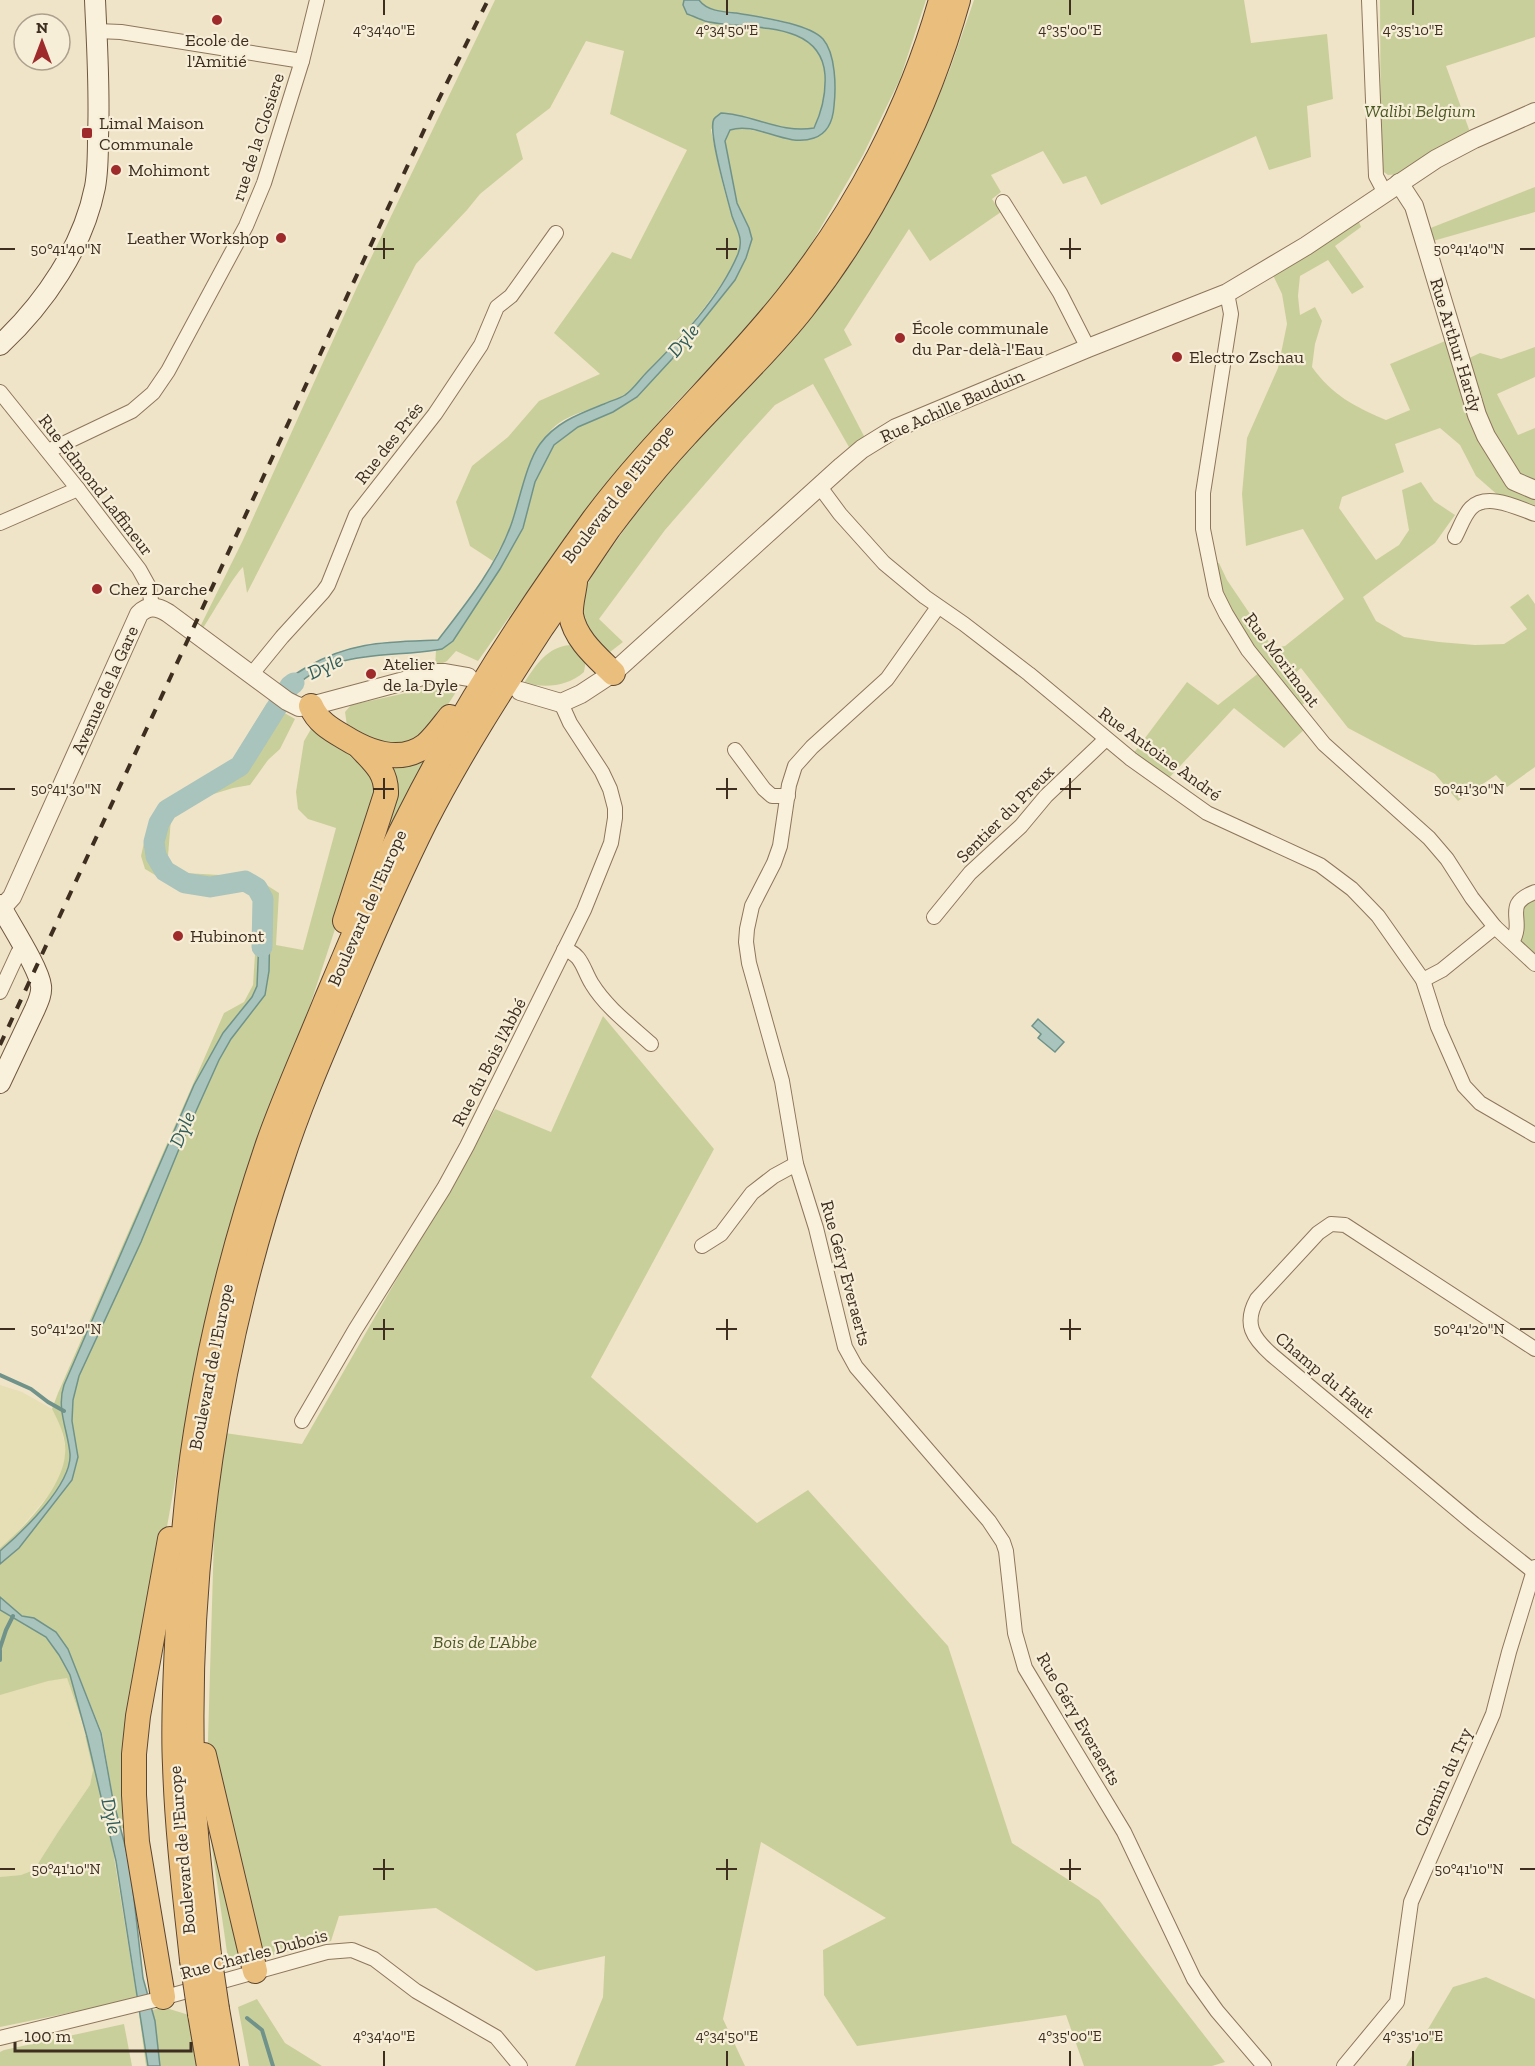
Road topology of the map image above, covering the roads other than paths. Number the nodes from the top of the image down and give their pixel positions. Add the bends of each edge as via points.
1 (95, 0) edge
2 (317, 0) edge
3 (941, 0) edge
4 (958, 0) edge
5 (1369, 0) edge
6 (97, 31) junction
7 (302, 61) junction
8 (1535, 112) edge
9 (1392, 188) junction
10 (1003, 202) dead end
11 (556, 233) dead end
12 (1227, 292) junction
13 (0, 345) edge
14 (1088, 348) junction
15 (0, 392) edge
16 (48, 451) junction
17 (820, 487) junction
18 (78, 489) junction
19 (1535, 490) edge
20 (1535, 514) edge
21 (0, 523) edge
22 (1455, 537) dead end
23 (576, 574) junction
24 (152, 607) junction
25 (938, 607) junction
26 (584, 643) junction
27 (613, 673) junction
28 (251, 675) junction
29 (517, 680) junction
30 (471, 687) junction
31 (561, 703) junction
32 (311, 706) junction
33 (1106, 739) junction
34 (360, 747) junction
35 (735, 750) dead end
36 (788, 796) junction
37 (1535, 892) edge
38 (1, 907) edge
39 (934, 917) dead end
40 (1496, 927) junction
41 (1512, 942) junction
42 (23, 948) junction
43 (564, 950) junction
44 (344, 959) junction
45 (1535, 964) edge
46 (1423, 980) junction
47 (0, 992) edge
48 (651, 1044) dead end
49 (0, 1083) edge
50 (1535, 1135) edge
51 (796, 1164) junction
52 (702, 1246) dead end
53 (1535, 1349) edge
54 (302, 1420) dead end
55 (189, 1482) junction
56 (1534, 1569) edge
57 (192, 1673) junction
58 (200, 1958) junction
59 (255, 1971) junction
60 (159, 1999) junction
61 (209, 2012) junction
62 (0, 2038) edge
63 (209, 2066) edge
64 (227, 2066) edge
65 (520, 2066) edge
66 (1264, 2066) edge
67 (1344, 2066) edge

1 - 6 main road
2 - 7 street, rue de la Closiere
3 - 30 highway, Boulevard de l'Europe via 908,93 883,146 826,245 788,297 633,469
4 - 23 highway, Boulevard de l'Europe via 912,127 841,255 789,324 647,480
5 - 9 street via 1376,176
6 - 7 street
6 - 13 main road via 98,159 89,210 71,255 57,277
7 - 16 street, rue de la Closiere via 264,183 168,371 153,393 132,411
8 - 9 street, Rue Achille Bauduin via 1436,159
9 - 12 street, Rue Achille Bauduin via 1260,275
9 - 19 street, Rue Arthur Hardy via 1414,206 1486,436 1514,481
10 - 14 street via 1060,293
11 - 28 street, Rue des Prés via 511,296 497,307 481,345 435,414 356,514 328,585
12 - 14 street, Rue Achille Bauduin
12 - 40 street, Rue Morimont via 1231,314 1202,518 1220,603 1248,650 1317,736 1429,838
14 - 17 street, Rue Achille Bauduin via 896,428 862,449
15 - 16 street, Rue Edmond Laffineur
16 - 18 street, Rue Edmond Laffineur
17 - 25 street via 884,563
17 - 27 street, Rue Achille Bauduin
18 - 21 street
18 - 24 street, Rue Edmond Laffineur via 139,569 149,587
20 - 22 street via 1502,503 1483,502 1471,508
23 - 26 highway via 571,613
23 - 29 highway, Boulevard de l'Europe
24 - 28 street via 161,608
24 - 38 street, Avenue de la Gare via 139,614 12,897
25 - 33 street, Rue Antoine André via 1029,674
25 - 36 street, Rue Géry Everaerts via 887,679 803,755 790,777
26 - 27 highway
26 - 29 highway via 569,636 554,639 542,646
27 - 31 street, Rue Achille Bauduin
28 - 32 street via 299,707
29 - 31 street
29 - 57 highway, Boulevard de l'Europe via 463,753 417,840 329,1037 282,1159 238,1313 220,1396 202,1530
30 - 32 street via 434,673
30 - 34 highway via 424,747 395,755
30 - 44 highway, Boulevard de l'Europe via 371,894
31 - 43 street, Rue du Bois l'Abbé via 606,780 615,818 608,852
32 - 34 highway via 317,718
33 - 39 street, Sentier du Preux via 970,873
33 - 46 street, Rue Antoine André via 1207,813 1296,852 1336,875 1378,916
34 - 44 highway via 382,772 386,794 339,941
35 - 36 street via 764,789 772,795
36 - 51 street, Rue Géry Everaerts via 780,846 748,917 746,942 782,1081
37 - 41 street via 1518,902 1517,933
38 - 42 main road
40 - 41 street, Rue Morimont
40 - 46 street via 1442,970
41 - 45 street, Rue Morimont
42 - 47 street
42 - 49 main road via 39,977 40,997
43 - 48 street via 579,958 600,995
43 - 54 street, Rue du Bois l'Abbé via 444,1188
44 - 55 highway, Boulevard de l'Europe via 279,1116 245,1219 207,1374
46 - 50 street, Rue Antoine André via 1464,1086 1480,1103
51 - 52 street via 752,1194 721,1234
51 - 66 street, Rue Géry Everaerts via 847,1353 1004,1542 1014,1627 1025,1668 1124,1832 1198,1986
53 - 56 street, Champ du Haut via 1353,1229 1338,1224 1318,1233 1252,1308 1255,1337 1272,1355 1474,1524
55 - 58 highway, Boulevard de l'Europe via 180,1579 174,1761 181,1860
55 - 60 highway via 178,1495 134,1754 137,1842
56 - 67 street, Chemin du Try via 1493,1714 1411,1902 1397,2002
57 - 58 highway, Boulevard de l'Europe
57 - 59 highway via 202,1692 204,1760
58 - 61 highway, bridge
59 - 60 street, Rue Charles Dubois
59 - 65 street, Rue Charles Dubois via 334,1951 362,1953 416,1991 496,2037
60 - 62 street, Rue Charles Dubois
61 - 63 highway
61 - 64 highway

